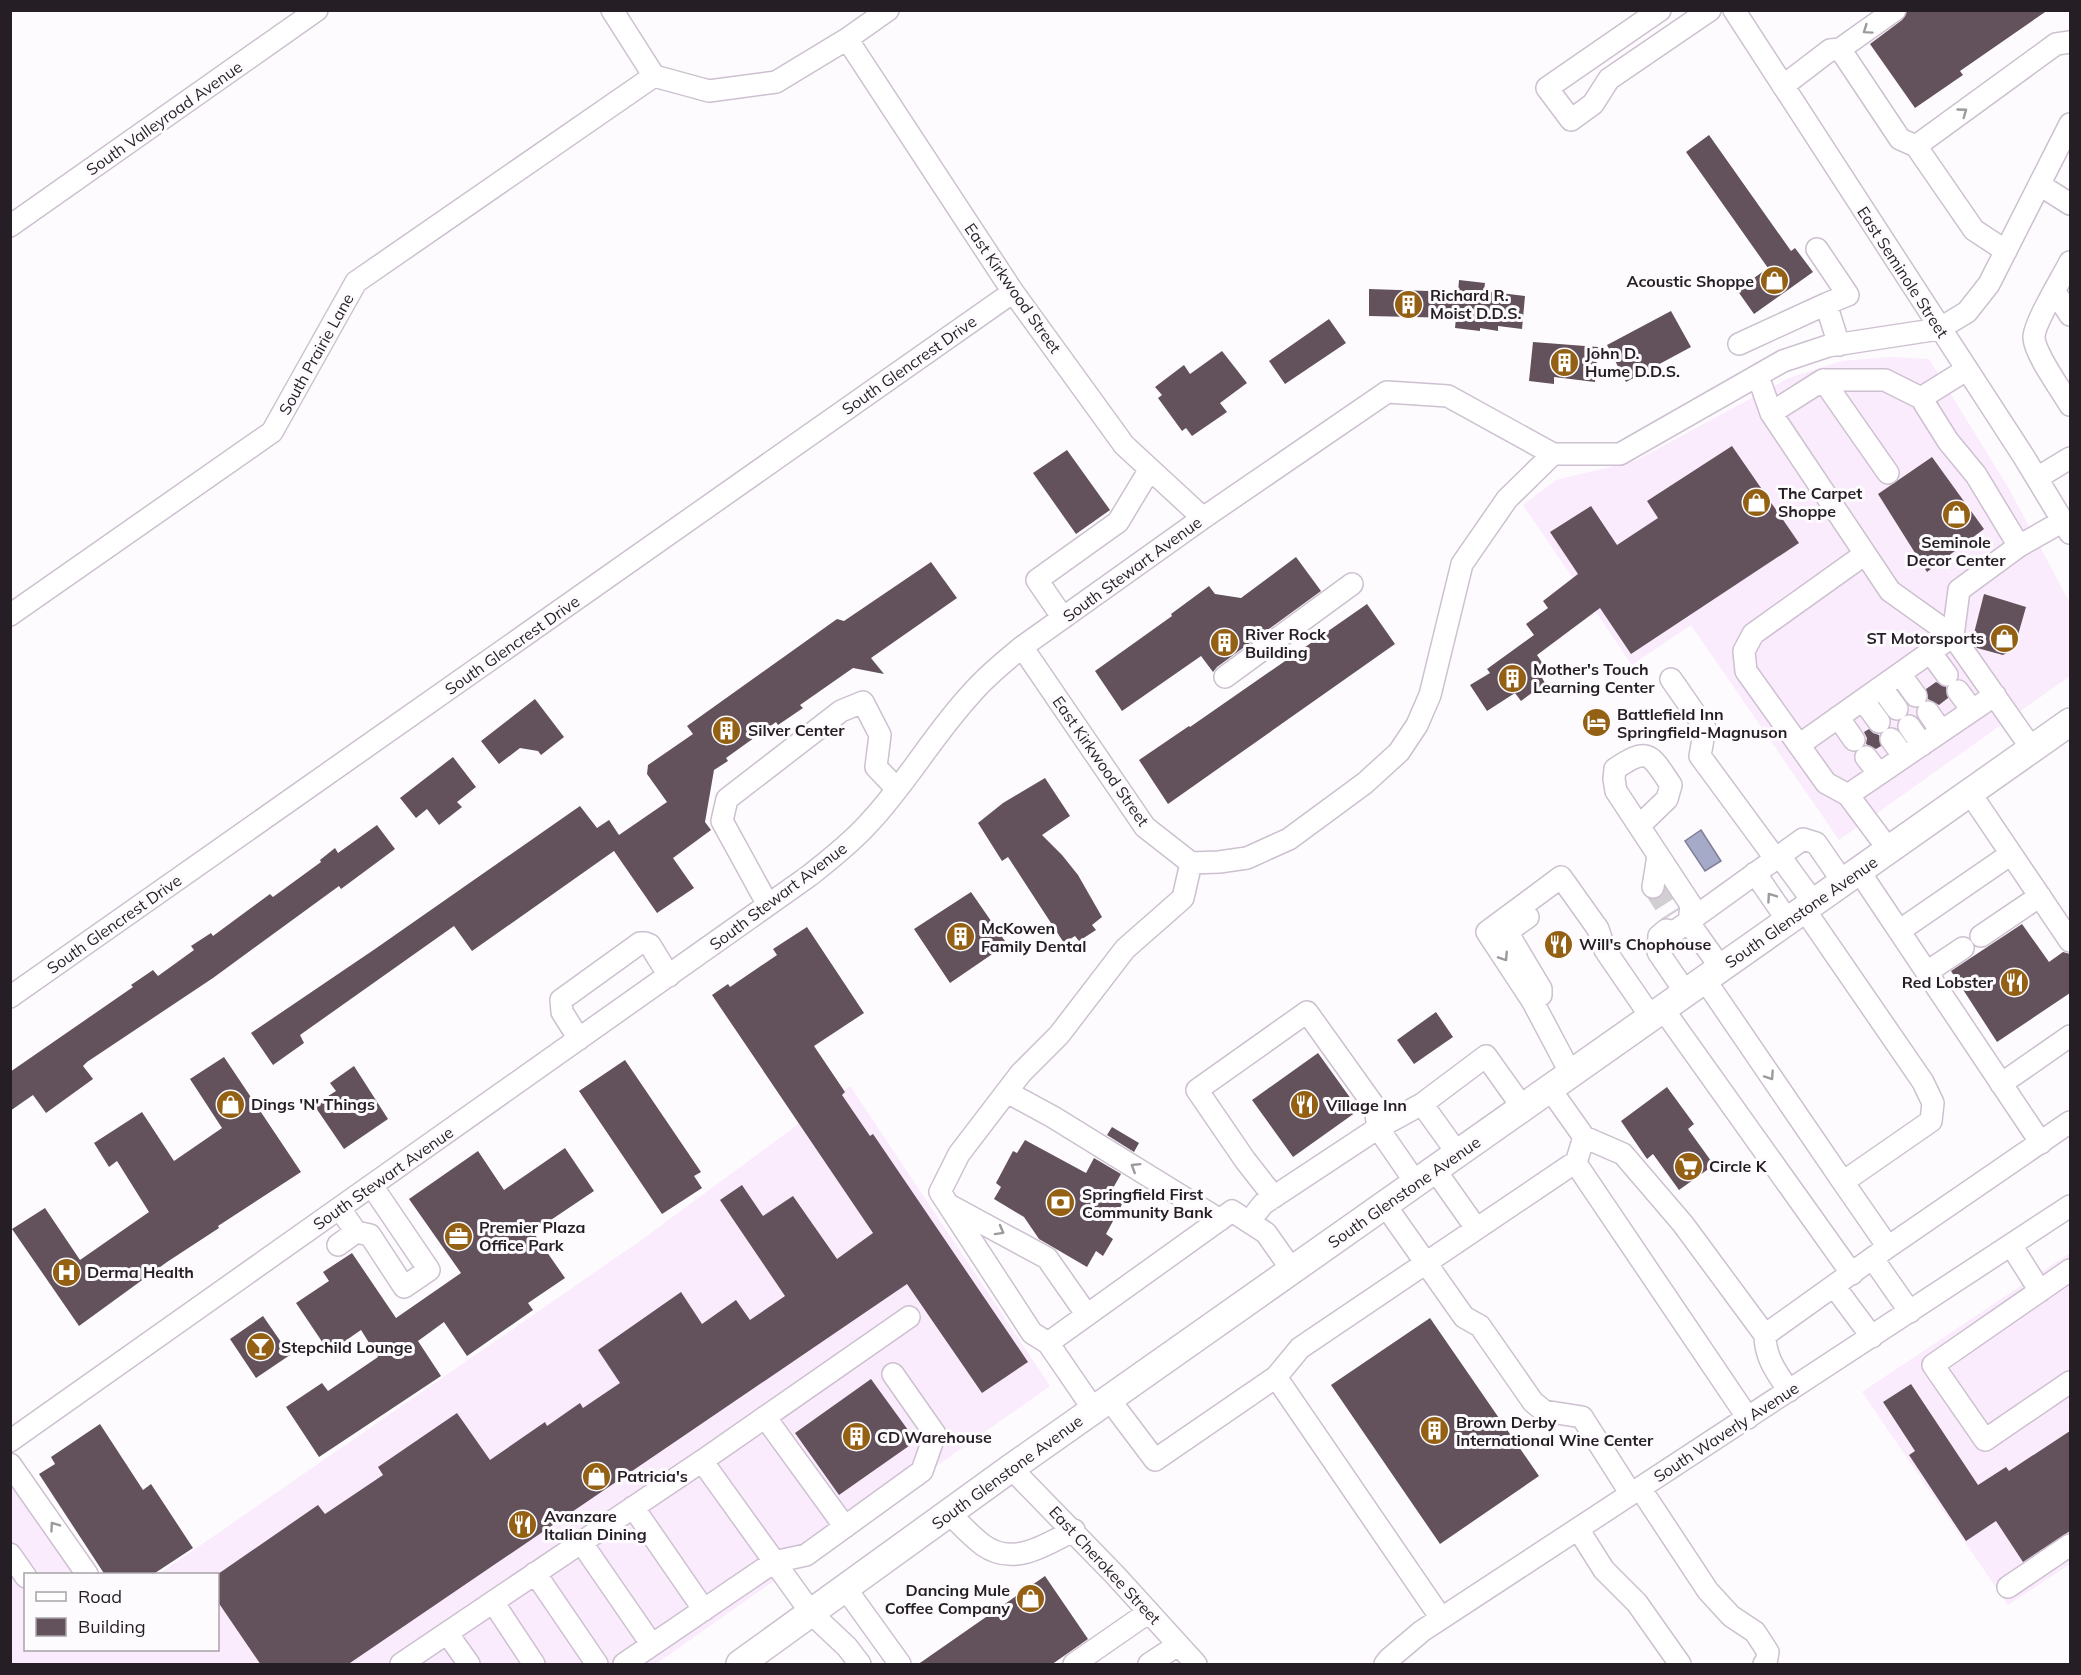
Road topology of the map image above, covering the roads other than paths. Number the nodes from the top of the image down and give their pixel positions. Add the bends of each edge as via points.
1 (317, 10) edge
2 (612, 10) edge
3 (888, 10) edge
4 (1660, 10) edge
5 (1710, 10) edge
6 (1734, 10) edge
7 (1895, 10) edge
8 (847, 39) junction
9 (2070, 42) edge
10 (1840, 49) junction
11 (654, 76) junction
12 (1783, 86) junction
13 (2070, 124) edge
14 (1916, 146) junction
15 (2040, 184) junction
16 (2070, 204) edge
17 (10, 226) edge
18 (1817, 249) dead end
19 (2006, 251) junction
20 (2070, 262) edge
21 (1013, 292) junction
22 (2055, 292) junction
23 (1826, 304) junction
24 (2070, 315) edge
25 (1939, 328) junction
26 (1739, 344) dead end
27 (1839, 345) junction
28 (1966, 370) junction
29 (1758, 376) junction
30 (1823, 380) junction
31 (1921, 398) junction
32 (2070, 405) edge
33 (1771, 413) junction
34 (1553, 454) junction
35 (2070, 460) edge
36 (1150, 469) junction
37 (1888, 473) dead end
38 (2037, 478) junction
39 (1203, 518) junction
40 (2067, 527) edge
41 (2019, 546) junction
42 (1865, 554) junction
43 (1352, 584) dead end
44 (10, 615) edge
45 (1064, 618) junction
46 (1953, 636) junction
47 (1022, 648) junction
48 (1930, 652) junction
49 (1900, 674) junction
50 (1225, 677) dead end
51 (1671, 680) dead end
52 (1881, 687) junction
53 (1995, 695) junction
54 (1863, 700) junction
55 (1972, 710) junction
56 (1838, 717) junction
57 (2070, 722) edge
58 (1941, 731) junction
59 (1799, 745) junction
60 (1922, 745) junction
61 (2032, 749) junction
62 (1904, 757) junction
63 (1879, 774) junction
64 (897, 789) junction
65 (1970, 793) junction
66 (1848, 795) junction
67 (1639, 826) dead end
68 (1889, 850) junction
69 (2011, 854) junction
70 (1658, 856) junction
71 (1777, 857) junction
72 (1191, 863) junction
73 (1755, 873) junction
74 (1851, 877) junction
75 (1653, 888) tunnel mouth
76 (2040, 896) junction
77 (768, 905) junction
78 (1802, 911) junction
79 (1680, 919) junction
80 (1899, 931) junction
81 (2070, 940) edge
82 (1927, 972) junction
83 (669, 976) junction
84 (1704, 980) junction
85 (10, 997) edge
86 (1657, 1013) junction
87 (2070, 1036) edge
88 (579, 1039) junction
89 (1560, 1082) junction
90 (2001, 1084) junction
91 (1007, 1092) junction
92 (1422, 1104) junction
93 (1523, 1108) junction
94 (2070, 1122) edge
95 (1378, 1128) junction
96 (1584, 1137) junction
97 (2041, 1143) junction
98 (1458, 1154) junction
99 (1575, 1166) junction
100 (1426, 1176) junction
101 (1843, 1182) junction
102 (372, 1186) junction
103 (1274, 1197) junction
104 (948, 1204) junction
105 (1385, 1205) junction
106 (2070, 1206) edge
107 (340, 1209) junction
108 (1220, 1220) junction
109 (1249, 1222) junction
110 (1476, 1228) junction
111 (356, 1232) junction
112 (338, 1245) dead end
113 (2011, 1245) junction
114 (1881, 1253) junction
115 (1425, 1263) junction
116 (1292, 1270) junction
117 (2070, 1270) edge
118 (1852, 1274) junction
119 (1834, 1286) junction
120 (2040, 1291) junction
121 (1910, 1312) junction
122 (1087, 1315) junction
123 (909, 1317) dead end
124 (1765, 1335) junction
125 (1872, 1337) junction
126 (1048, 1343) junction
127 (893, 1374) dead end
128 (1276, 1377) junction
129 (2070, 1382) edge
130 (1789, 1391) junction
131 (1102, 1404) junction
132 (765, 1417) junction
133 (1748, 1418) junction
134 (10, 1441) edge
135 (702, 1461) junction
136 (10, 1464) edge
137 (1011, 1468) junction
138 (1635, 1491) junction
139 (633, 1507) junction
140 (949, 1514) junction
141 (845, 1527) junction
142 (1578, 1529) junction
143 (1074, 1530) junction
144 (581, 1542) junction
145 (2070, 1545) edge
146 (10, 1554) edge
147 (774, 1562) junction
148 (86, 1573) edge
149 (24, 1574) edge
150 (535, 1574) junction
151 (2008, 1587) dead end
152 (846, 1589) junction
153 (493, 1602) junction
154 (704, 1610) junction
155 (1149, 1612) junction
156 (812, 1614) junction
157 (1442, 1618) junction
158 (447, 1633) junction
159 (1178, 1645) junction
160 (652, 1646) junction
161 (632, 1662) edge
162 (405, 1663) edge
163 (469, 1665) edge
164 (534, 1665) edge
165 (597, 1665) edge
166 (740, 1665) edge
167 (860, 1665) edge
168 (900, 1665) edge
169 (1074, 1665) edge
170 (1149, 1665) edge
171 (1196, 1665) edge
172 (1385, 1665) edge
173 (1680, 1665) edge
174 (1764, 1665) edge

1 - 17 street, South Valleyroad Avenue
2 - 11 street
3 - 8 street
4 - 5 street via 1547,88 1571,120 1593,104 1610,79
6 - 12 street, East Seminole Street
7 -> 10 street
8 - 11 street via 777,82 709,92
8 - 21 street, East Kirkwood Street
14 -> 9 street via 2056,44
10 - 12 street via 1830,50
10 - 14 street via 1900,139
11 - 44 street, South Prairie Lane via 356,282 272,432
12 - 25 street, East Seminole Street
13 - 15 street
14 - 19 street via 1974,231
15 - 16 street
15 - 19 street
18 - 23 street via 1848,295
19 - 25 street via 1989,284 1966,312
20 - 22 street
21 - 36 street, East Kirkwood Street via 1124,445
21 - 85 street, South Glencrest Drive
22 - 24 street
22 - 32 street via 2033,337 2037,351
23 - 26 street
23 - 27 street
25 - 27 street
25 - 28 street, East Seminole Street
27 - 29 street via 1784,361
28 - 31 street
28 - 38 street, East Seminole Street
29 - 33 street
29 - 34 street via 1620,454
30 - 31 street via 1885,380
30 - 33 street
30 - 37 street
31 - 41 street via 1948,441 1976,475
33 - 42 street
34 - 39 street, South Stewart Avenue via 1448,396 1387,392
34 - 72 street via 1507,499 1462,564 1430,695 1399,752 1365,783 1289,839 1247,858
35 - 38 street
36 - 39 street, East Kirkwood Street
36 - 45 street via 1118,522 1037,580
38 - 40 street, East Seminole Street
39 - 45 street, South Stewart Avenue
40 - 41 street
41 - 46 street via 1959,590
42 - 46 street via 1890,591
42 - 59 street via 1753,634 1744,651 1746,671
43 - 50 street
45 - 47 street, South Stewart Avenue
46 - 48 street
46 - 53 street
47 - 64 street, South Stewart Avenue via 971,693
47 - 72 street, East Kirkwood Street via 1144,827
48 - 49 street
48 - 55 street
49 - 52 street
49 - 58 street
51 - 71 street via 1704,728 1700,756
52 - 54 street
52 - 60 street
53 - 55 street
53 - 61 street
54 - 56 street
54 - 62 street
55 - 58 street
56 - 59 street
56 - 63 street
57 - 61 main road, South Glenstone Avenue
58 - 60 street
59 - 66 street via 1826,783
60 - 62 street
61 - 65 main road, South Glenstone Avenue
62 - 63 street
63 - 66 street
64 - 77 street, South Stewart Avenue via 867,826 837,854
64 - 77 street via 876,767 880,735 863,702 841,711 727,799 722,821
65 - 68 main road, South Glenstone Avenue
65 - 69 street
66 - 68 street
67 - 70 street
68 - 74 main road, South Glenstone Avenue
69 - 76 street
69 - 80 street
70 - 75 street
70 - 79 street via 1691,905
71 - 73 street
71 - 74 street via 1803,839 1809,840
71 - 78 street
72 - 91 street via 1183,898 1125,949 1059,1035
78 -> 73 street
73 - 79 street
74 - 78 main road, South Glenstone Avenue
74 - 80 street
76 - 81 street
76 - 82 street
77 - 83 street, South Stewart Avenue
78 - 84 main road, South Glenstone Avenue
78 - 101 street via 1923,1082 1932,1103 1931,1121
79 - 84 street
79 - 84 street via 1674,932 1666,930 1659,936 1658,952
80 - 82 street
82 - 90 street
83 - 88 street, South Stewart Avenue
83 - 88 street via 650,945 640,943 561,1000 562,1012
84 - 86 main road, South Glenstone Avenue
84 -> 101 street
86 - 89 main road, South Glenstone Avenue
86 -> 89 street via 1605,950 1598,929 1561,877 1487,932 1541,1018
86 - 118 street
87 - 90 street
88 - 102 street, South Stewart Avenue
89 - 93 main road, South Glenstone Avenue
89 - 96 street
90 - 97 street
91 - 104 street via 959,1154 940,1192
108 -> 91 street
92 - 93 street via 1486,1056
92 - 95 street
92 - 98 street
93 - 98 main road, South Glenstone Avenue
94 - 97 street
95 - 100 street
95 - 103 street
95 - 103 street via 1375,1107 1307,1012 1197,1090
96 - 99 street
96 - 124 street via 1623,1154 1683,1224
97 - 114 street
98 - 100 main road, South Glenstone Avenue
99 - 110 street via 1570,1164
99 - 133 street
100 - 105 main road, South Glenstone Avenue
100 - 110 street
101 - 114 street
102 - 107 street, South Stewart Avenue
102 - 111 street via 429,1270 404,1287 369,1235
103 - 109 street
104 -> 122 street via 1047,1258
104 - 126 street via 1032,1333
105 - 115 street
105 - 116 main road, South Glenstone Avenue
106 - 113 street, South Waverly Avenue
107 - 111 street
107 - 134 street, South Stewart Avenue
108 - 109 street via 1232,1211
108 - 122 street
109 - 116 street via 1266,1233
110 - 115 street
111 - 112 street
113 - 120 street
113 - 121 street, South Waverly Avenue
114 - 118 street
114 - 121 street
115 - 128 street via 1300,1348
115 - 138 street via 1464,1317 1480,1326 1533,1402 1544,1411 1582,1417
116 - 131 main road, South Glenstone Avenue
117 - 120 street
118 - 119 street
119 - 124 street
119 - 125 street
120 - 129 street via 1933,1365 1985,1440
121 - 125 street, South Waverly Avenue
122 - 126 street
123 - 132 street
124 - 130 street via 1765,1349 1772,1366
125 - 130 street, South Waverly Avenue
126 - 131 street
127 - 141 street via 935,1434 922,1471
128 - 131 street via 1155,1460
128 - 157 street
130 - 133 street, South Waverly Avenue
131 - 137 main road, South Glenstone Avenue
132 - 135 street
132 - 141 street
133 - 138 street, South Waverly Avenue
135 - 139 street
135 - 147 street
148 -> 136 street
137 - 140 main road, South Glenstone Avenue
137 - 143 street, East Cherokee Street
138 - 142 street, South Waverly Avenue
138 - 174 street via 1708,1591 1731,1616 1755,1632 1768,1652
139 - 144 street
139 - 154 street
140 - 143 street via 984,1546 1000,1554 1039,1549
140 - 152 main road, South Glenstone Avenue
141 - 147 street via 806,1555
142 - 157 street, South Waverly Avenue
142 - 173 street
143 - 155 street, East Cherokee Street
144 - 150 street
144 - 160 street
145 - 151 street
146 - 149 street
147 - 154 street
147 - 156 street
150 - 153 street
150 - 165 street
152 - 156 main road, South Glenstone Avenue
152 - 168 street
153 - 158 street
153 - 164 street
154 - 160 street
155 - 159 street, East Cherokee Street
155 - 169 street
156 - 166 main road, South Glenstone Avenue
156 - 167 street
157 - 172 street, South Waverly Avenue
158 - 162 street
158 - 163 street
159 - 170 street
159 - 171 street, East Cherokee Street
160 - 161 street

